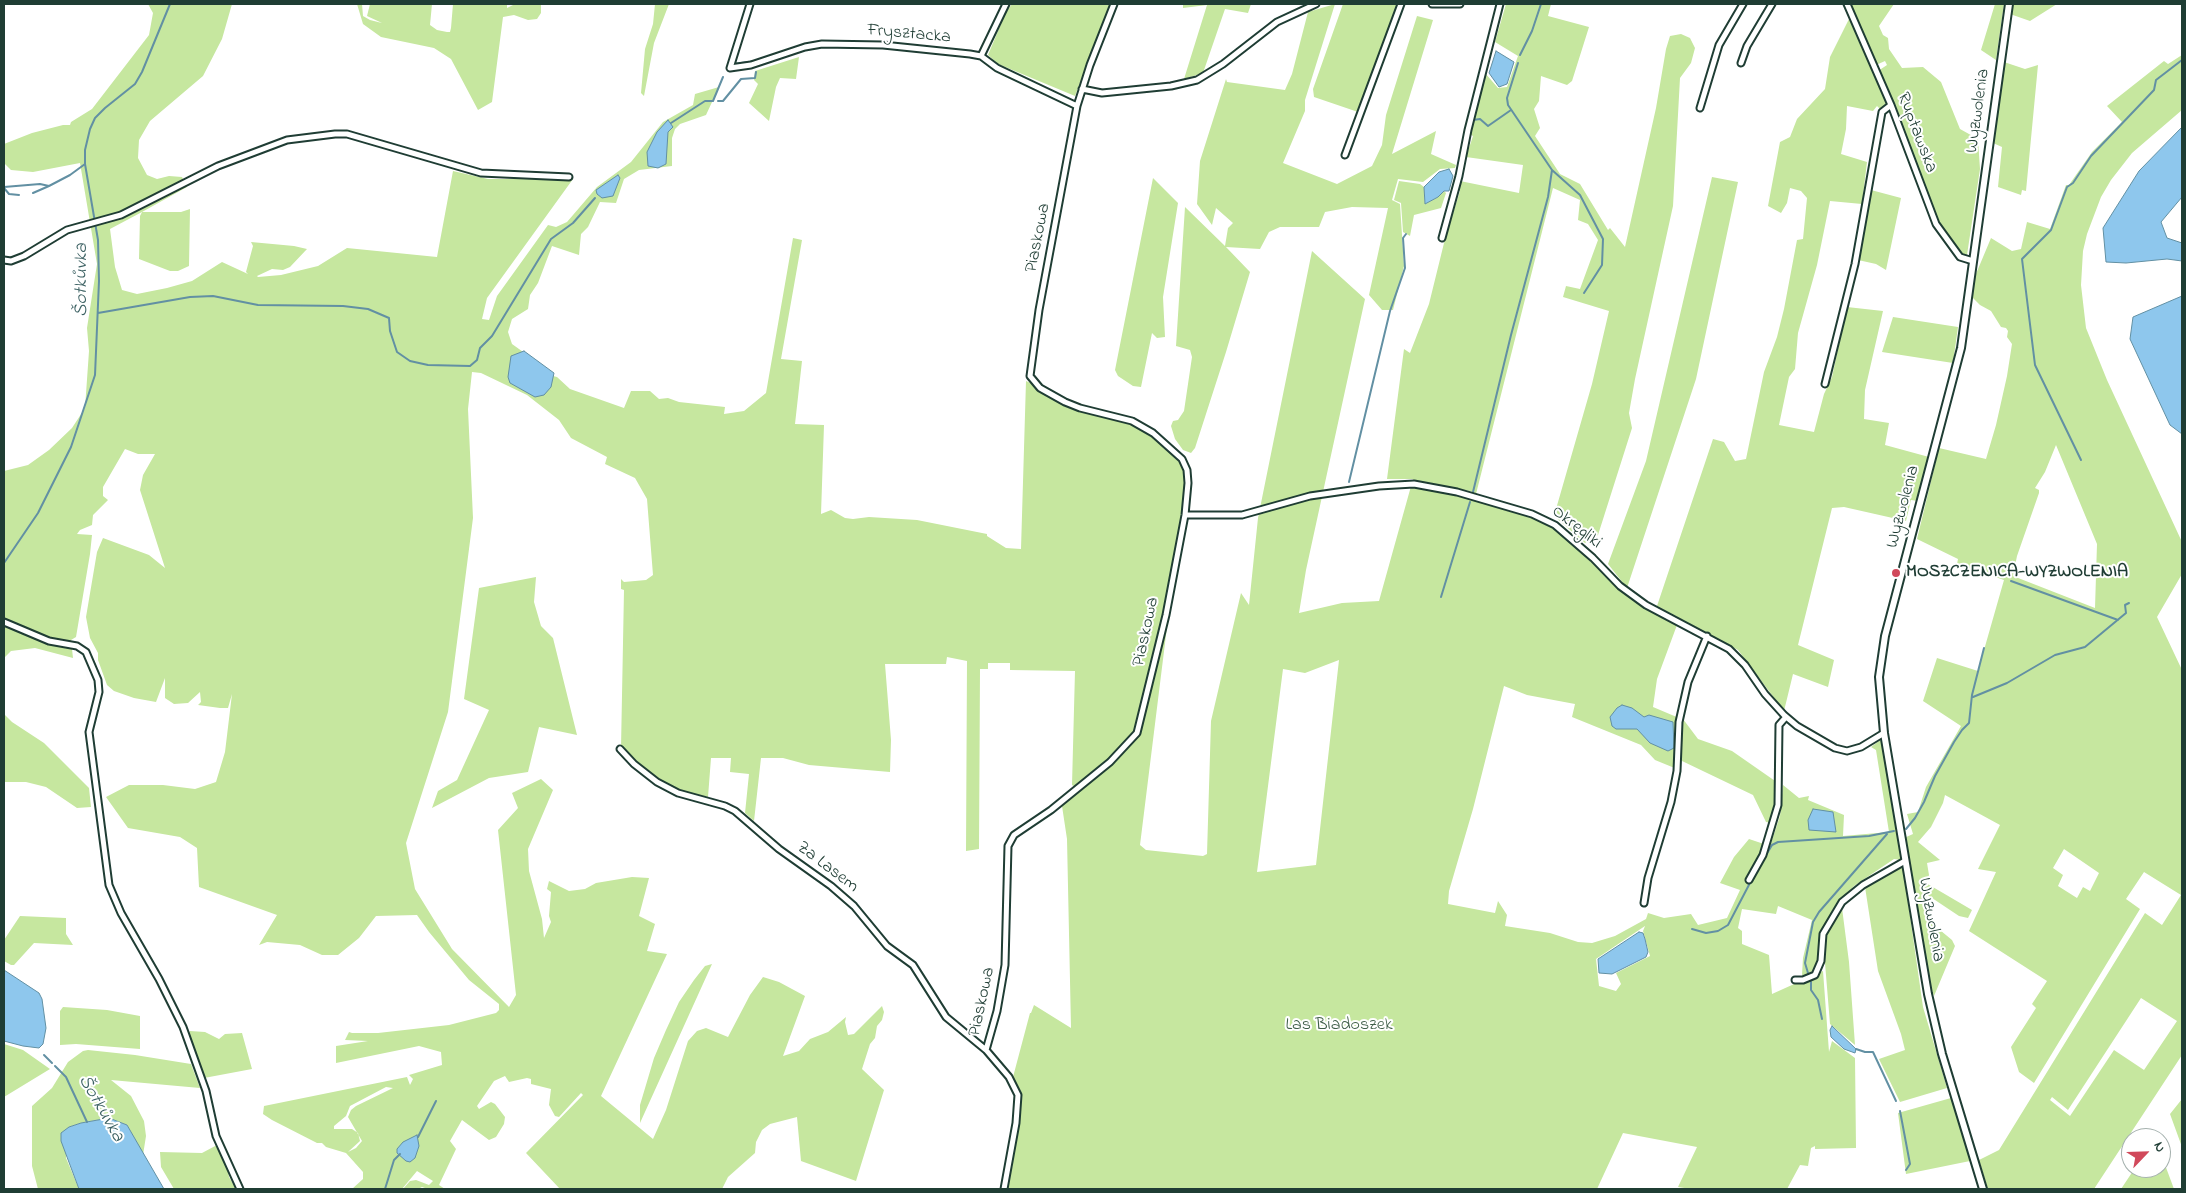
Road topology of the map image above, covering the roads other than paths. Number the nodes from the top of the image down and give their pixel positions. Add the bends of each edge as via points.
1 (750, 4) edge
2 (1006, 4) edge
3 (1114, 4) edge
4 (1313, 4) edge
5 (1401, 4) edge
6 (1432, 4) edge
7 (1460, 4) edge
8 (1500, 4) edge
9 (1743, 4) edge
10 (1772, 4) edge
11 (1847, 4) edge
12 (2009, 4) edge
13 (981, 56) junction
14 (1741, 63) dead end
15 (1082, 89) junction
16 (1891, 105) junction
17 (1077, 106) junction
18 (1700, 108) dead end
19 (1345, 155) dead end
20 (569, 177) dead end
21 (1442, 238) dead end
22 (4, 260) edge
23 (1973, 260) junction
24 (1825, 384) dead end
25 (1185, 515) junction
26 (4, 622) edge
27 (1707, 636) junction
28 (1786, 717) junction
29 (1884, 733) junction
30 (620, 749) dead end
31 (1905, 861) junction
32 (1749, 880) dead end
33 (1644, 904) dead end
34 (1795, 980) dead end
35 (986, 1050) junction
36 (240, 1189) edge
37 (1004, 1189) edge
38 (1984, 1189) edge

1 - 13 street, Frysztacka via 730,68 822,44 883,45
2 - 13 street
3 - 15 street
4 - 15 street via 1277,22 1221,66 1197,80 1172,86 1102,93
5 - 19 street
6 - 7 street
8 - 21 street
9 - 18 street via 1719,45
10 - 14 street
11 - 16 street, Ruptawska
12 - 23 street, Wyzwolenia
13 - 17 street, Frysztacka via 997,68
15 - 17 street
16 - 23 street, Ruptawska via 1936,224 1960,257
16 - 24 street via 1882,112 1855,264
17 - 25 street, Piaskowa via 1030,376 1040,388 1065,402 1132,422 1171,447 1188,470
20 - 22 street via 481,173 347,134 287,140 218,166 134,209 59,234 24,256
23 - 29 street, Wyzwolenia via 1961,348 1882,650 1879,677
25 - 27 street, Okręgliki via 1242,515 1310,496 1379,486 1414,484 1433,487 1548,520 1620,586 1646,605
25 - 35 street, Piaskowa via 1166,615 1137,733 1110,762 1014,835 1008,846 1005,965
26 - 36 street via 86,652 98,680 99,692 89,732 109,885 183,1027 206,1091 216,1136
27 - 28 street, Okręgliki via 1737,655 1764,694
27 - 33 street via 1688,682 1679,722 1677,771 1671,802 1648,878
28 - 29 street, Okręgliki via 1819,739 1843,750 1861,748
28 - 32 street via 1779,725 1778,805 1763,855
29 - 31 street, Wyzwolenia
30 - 35 street, Za Lasem via 642,771 673,791 735,811 779,849 837,890 861,913 887,946 913,965 946,1017
31 - 34 street via 1842,902 1823,934 1821,961 1815,975
31 - 38 street, Wyzwolenia via 1934,1023
35 - 37 street, Piaskowa via 1015,1085 1018,1095

